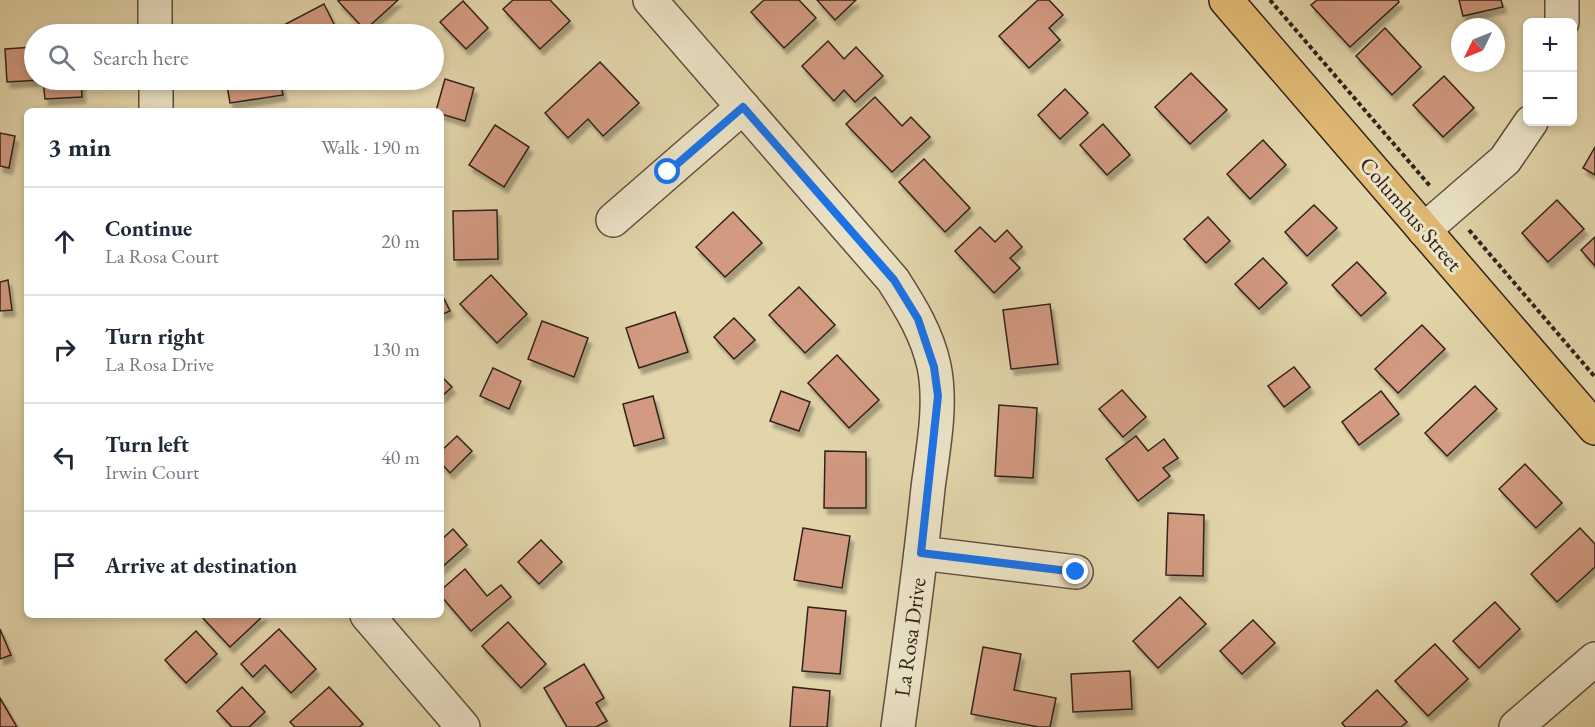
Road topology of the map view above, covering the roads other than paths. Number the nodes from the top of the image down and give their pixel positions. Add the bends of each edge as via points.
1 (155, 0) edge
2 (650, 0) edge
3 (1226, 0) edge
4 (1562, 0) edge
5 (1562, 18) edge
6 (155, 24) edge
7 (156, 90) edge
8 (743, 107) junction
9 (156, 108) edge
10 (1528, 126) edge
11 (613, 220) dead end
12 (1424, 230) junction
13 (1595, 428) edge
14 (921, 553) junction
15 (1076, 572) dead end
16 (370, 618) edge
17 (1595, 659) edge
18 (463, 727) edge
19 (898, 727) edge
20 (1516, 727) edge

1 - 6 street
2 - 8 street, La Rosa Drive
3 - 12 main road, Columbus Street
4 - 5 street
7 - 9 street
8 - 11 street
8 - 14 street, La Rosa Drive via 894,280 918,319 934,367 938,396
10 - 12 street via 1505,160
12 - 13 main road, Columbus Street
14 - 15 street
14 - 19 street, La Rosa Drive
16 - 18 street
17 - 20 street

